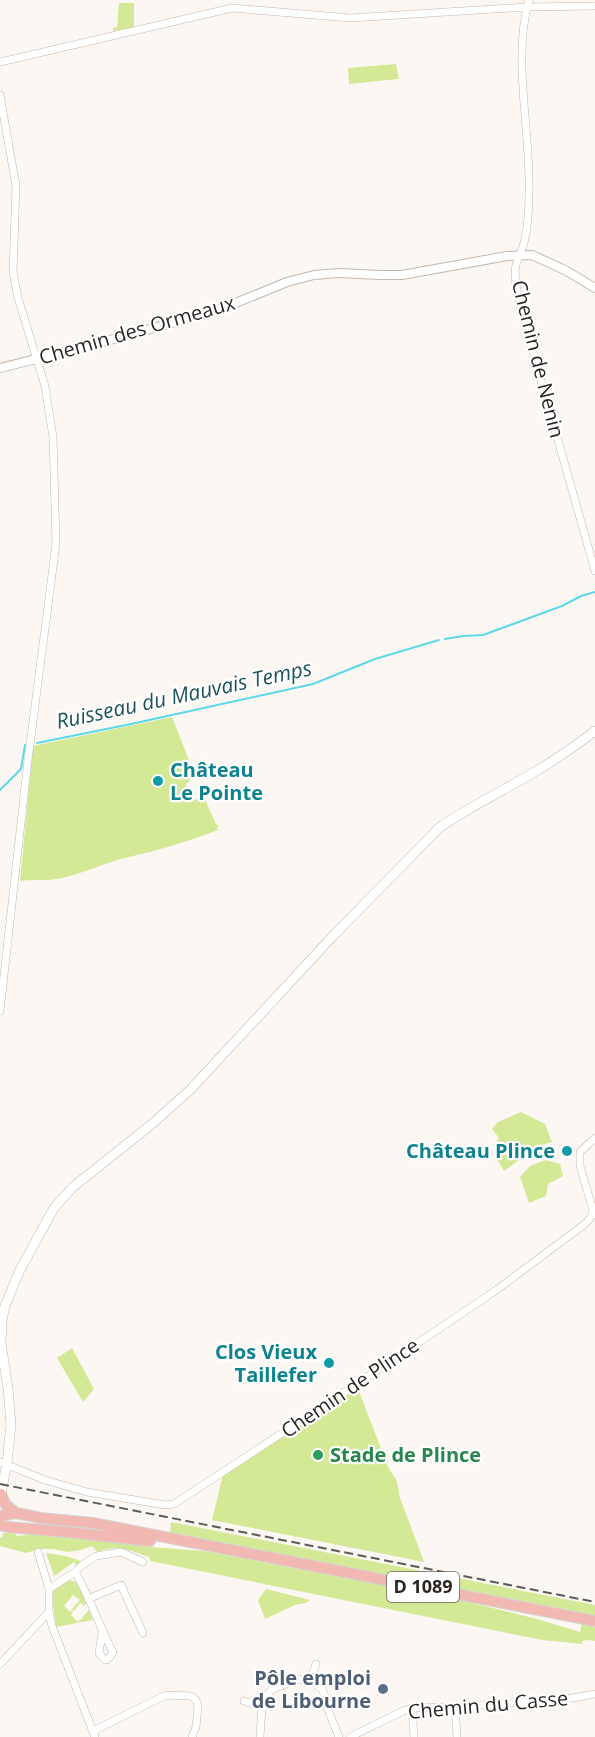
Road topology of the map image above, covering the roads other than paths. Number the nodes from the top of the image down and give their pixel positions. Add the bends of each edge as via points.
1 (528, 4) edge
2 (595, 6) edge
3 (0, 62) edge
4 (0, 94) edge
5 (520, 255) junction
6 (595, 288) edge
7 (38, 359) junction
8 (0, 368) edge
9 (595, 571) edge
10 (595, 731) edge
11 (0, 1011) edge
12 (595, 1138) edge
13 (3, 1306) edge
14 (1, 1320) edge
15 (3, 1462) edge
16 (0, 1496) edge
17 (16, 1513) junction
18 (0, 1516) edge
19 (41, 1518) junction
20 (2, 1526) edge
21 (234, 1551) junction
22 (38, 1552) dead end
23 (143, 1562) dead end
24 (75, 1572) junction
25 (49, 1588) junction
26 (88, 1599) junction
27 (49, 1612) junction
28 (595, 1621) edge
29 (102, 1633) dead end
30 (143, 1633) dead end
31 (0, 1664) edge
32 (316, 1664) dead end
33 (309, 1681) junction
34 (595, 1694) edge
35 (244, 1701) dead end
36 (262, 1707) junction
37 (455, 1707) junction
38 (412, 1708) junction
39 (94, 1734) edge
40 (192, 1737) edge
41 (260, 1737) edge
42 (339, 1737) edge
43 (350, 1737) edge
44 (414, 1737) edge
45 (457, 1737) edge

1 - 2 street
1 - 3 street via 350,18 232,8
1 - 5 street, Chemin de Nenin via 523,96 529,194
4 - 7 street via 16,186 13,272
5 - 6 street via 547,261
5 - 7 street, Chemin des Ormeaux via 402,274 301,277 216,311
5 - 9 street, Chemin de Nenin via 515,266 520,306
7 - 8 street, Chemin des Ormeaux
7 - 11 street via 53,437 56,544
10 - 13 main road via 567,753 440,827 190,1090 73,1187 54,1208
12 - 15 street, Chemin de Plince via 580,1152 579,1166 592,1208 592,1216 585,1224 495,1291 174,1504 87,1492
13 - 14 main road
14 - 15 main road via 11,1412 11,1437
15 - 16 main road
16 - 17 main road
17 - 18 main road, D 1089
17 - 19 main road, D 1089
19 - 20 main road, D 1089
19 - 21 main road, D 1089 via 93,1523
20 - 21 main road, D 1089
21 - 28 main road, D 1089
22 - 25 street
23 - 24 street via 121,1552 96,1556
24 - 25 street
24 - 26 street
25 - 27 street
26 - 29 street
26 - 30 street via 121,1585
27 - 31 street
27 - 39 street
32 - 33 street
33 - 36 street via 298,1678 271,1690
33 - 42 street via 322,1689
34 - 37 street, Chemin du Casse
35 - 36 street
36 - 41 street
37 - 38 street, Chemin du Casse
37 - 45 street
38 - 43 street, Chemin du Casse
38 - 44 street
39 - 40 street via 158,1698 174,1695 196,1700

